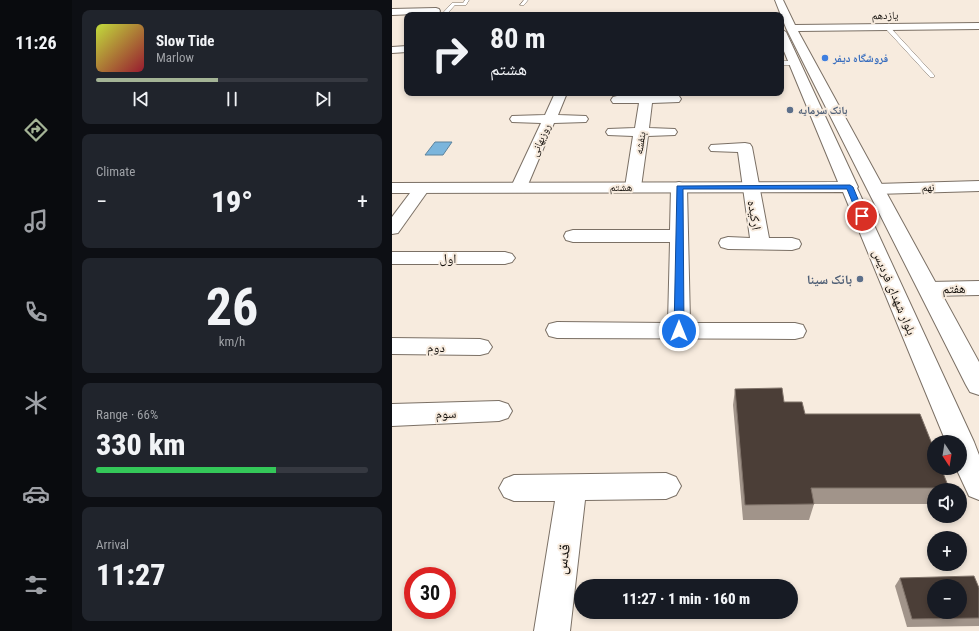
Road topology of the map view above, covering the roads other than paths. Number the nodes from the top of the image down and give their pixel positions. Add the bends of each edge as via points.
1 (467, 0) edge
2 (779, 0) edge
3 (392, 12) edge
4 (404, 12) edge
5 (442, 12) edge
6 (782, 12) edge
7 (979, 26) edge
8 (887, 27) junction
9 (786, 30) edge
10 (404, 49) edge
11 (392, 50) edge
12 (788, 63) edge
13 (932, 76) dead end
14 (559, 96) edge
15 (675, 99) dead end
16 (617, 100) dead end
17 (646, 100) junction
18 (517, 119) dead end
19 (549, 119) junction
20 (581, 120) dead end
21 (613, 132) dead end
22 (642, 132) junction
23 (670, 132) dead end
24 (716, 148) dead end
25 (979, 186) edge
26 (519, 187) junction
27 (633, 187) junction
28 (680, 187) junction
29 (750, 187) junction
30 (850, 187) junction
31 (392, 188) edge
32 (422, 188) junction
33 (876, 189) junction
34 (392, 229) edge
35 (573, 236) dead end
36 (679, 236) junction
37 (728, 243) dead end
38 (760, 243) junction
39 (792, 244) dead end
40 (392, 258) edge
41 (505, 258) dead end
42 (979, 288) edge
43 (929, 289) junction
44 (557, 330) dead end
45 (679, 331) junction
46 (795, 331) dead end
47 (392, 346) edge
48 (480, 347) dead end
49 (979, 385) edge
50 (499, 411) dead end
51 (392, 415) edge
52 (957, 435) edge
53 (967, 459) edge
54 (666, 486) dead end
55 (572, 487) junction
56 (979, 487) edge
57 (514, 488) dead end
58 (552, 631) edge

1 - 5 lane via 464,4 454,4
2 - 6 street, بلوار شهدای فردیس
3 - 4 street
7 - 8 street, یازدهم
8 - 9 street, یازدهم
8 - 13 lane
9 - 12 street, بلوار شهدای فردیس
9 - 33 street, بلوار شهدای فردیس
10 - 11 street
12 - 30 street, بلوار شهدای فردیس
14 - 19 street, روزبهانی
15 - 17 street
16 - 17 street
17 - 22 street, بنفشه
18 - 19 street
19 - 20 street
19 - 26 street, روزبهانی
21 - 22 street
22 - 23 street
22 - 27 street, بنفشه
24 - 29 street, ارکیده via 745,147
25 - 33 street, نهم
26 - 27 street, هشتم
26 - 32 street, هشتم
27 - 28 street, هشتم
28 - 29 street, هشتم
28 - 36 street
29 - 30 street, هشتم
29 - 38 street, ارکیده
30 - 52 street, بلوار شهدای فردیس
31 - 32 street, هشتم
32 - 34 street
33 - 43 street, بلوار شهدای فردیس
35 - 36 street
36 - 45 street
37 - 38 street
38 - 39 street
40 - 41 street, اول
42 - 43 street, هفتم
43 - 49 street, بلوار شهدای فردیس
44 - 45 street
45 - 46 street
47 - 48 street, دوم
50 - 51 street, سوم
53 - 56 street, بلوار شهدای فردیس
54 - 55 street
55 - 57 street
55 - 58 street, قدس

